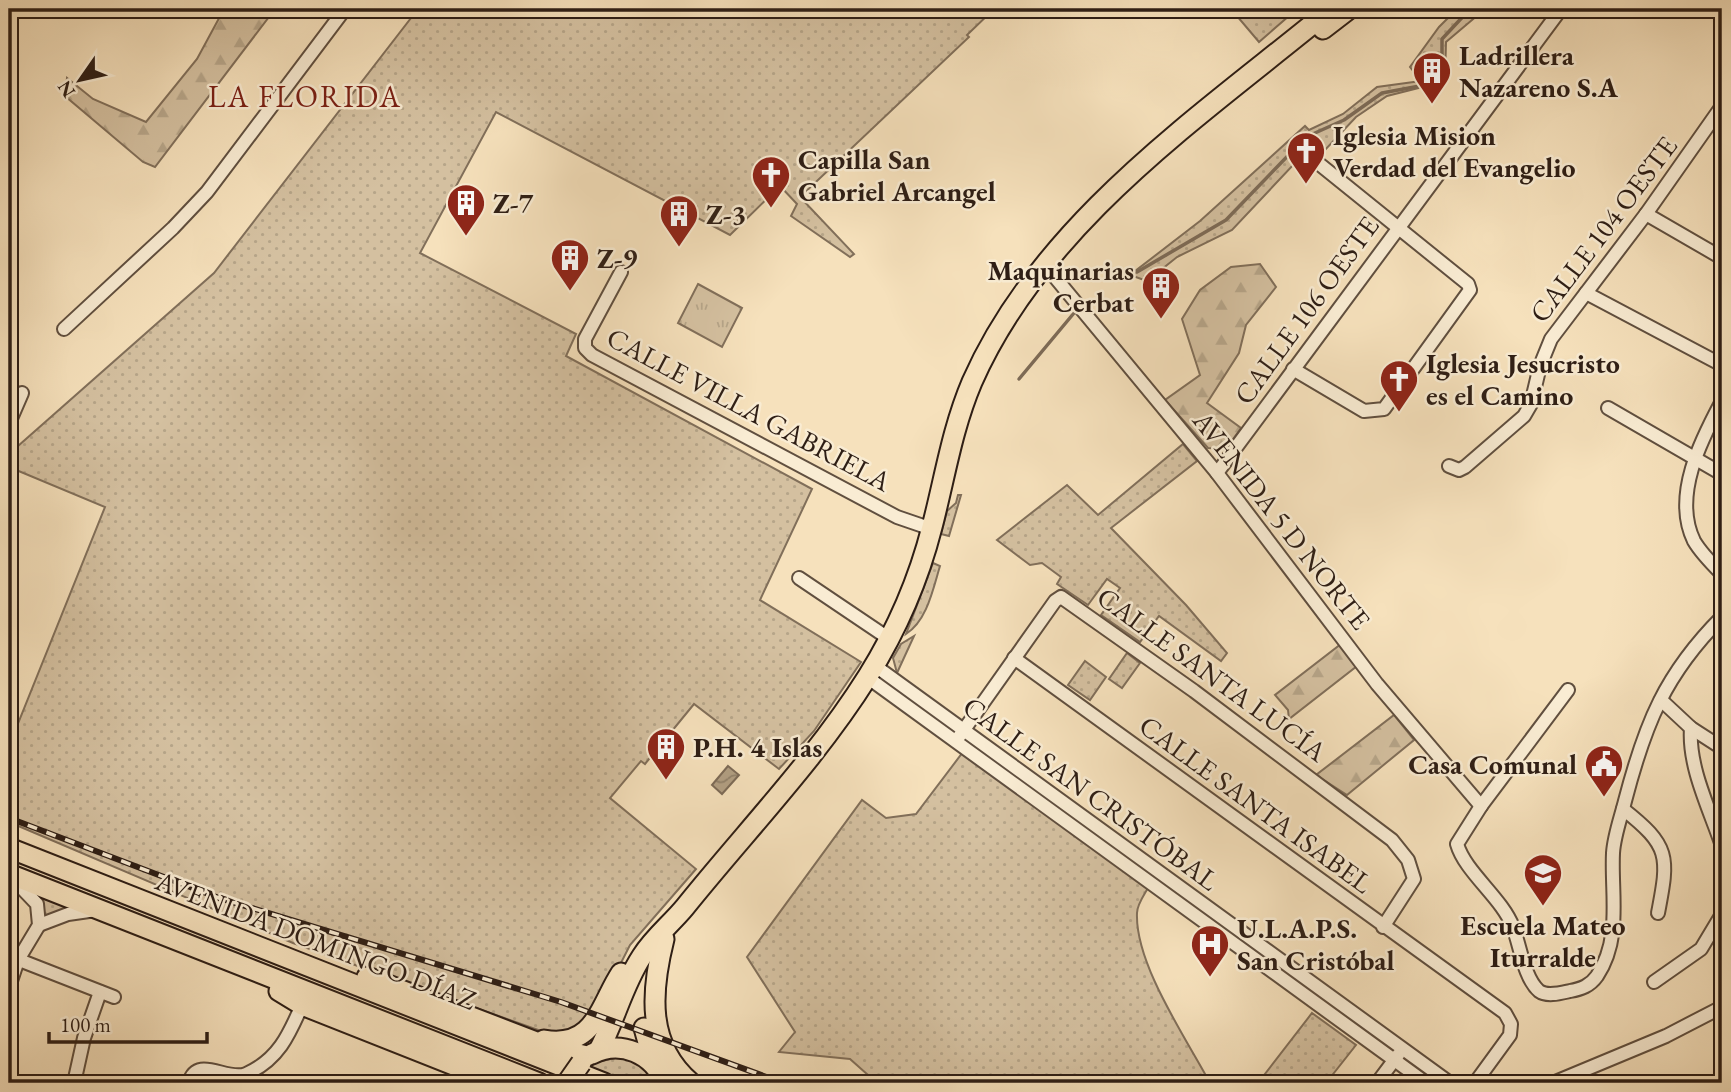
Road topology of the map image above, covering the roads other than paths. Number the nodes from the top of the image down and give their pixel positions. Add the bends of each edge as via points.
1 (345, 9) edge
2 (1312, 9) edge
3 (1331, 9) edge
4 (1349, 9) edge
5 (1561, 9) edge
6 (1722, 106) edge
7 (1198, 119) junction
8 (1318, 163) dead end
9 (1646, 214) junction
10 (1396, 228) junction
11 (1722, 258) edge
12 (1044, 264) junction
13 (621, 272) dead end
14 (1586, 293) junction
15 (64, 329) dead end
16 (1722, 365) edge
17 (1293, 369) junction
18 (22, 393) dead end
19 (1722, 401) edge
20 (1608, 408) dead end
21 (9, 423) edge
22 (1695, 459) junction
23 (1449, 466) dead end
24 (1217, 473) junction
25 (1722, 474) edge
26 (932, 529) junction
27 (1722, 574) edge
28 (799, 578) dead end
29 (1722, 617) edge
30 (888, 638) junction
31 (1014, 658) junction
32 (871, 671) junction
33 (1567, 690) dead end
34 (1661, 700) junction
35 (1691, 728) junction
36 (964, 730) junction
37 (956, 741) junction
38 (1722, 748) edge
39 (1481, 806) junction
40 (1623, 809) junction
41 (1722, 846) edge
42 (9, 848) edge
43 (9, 875) edge
44 (98, 910) junction
45 (1658, 913) dead end
46 (1722, 914) edge
47 (195, 924) junction
48 (39, 925) junction
49 (1383, 927) junction
50 (664, 933) junction
51 (13, 958) edge
52 (240, 966) junction
53 (1654, 982) dead end
54 (9, 987) edge
55 (100, 992) junction
56 (114, 997) dead end
57 (302, 1005) junction
58 (1722, 1007) edge
59 (526, 1037) junction
60 (1402, 1048) junction
61 (589, 1056) junction
62 (1394, 1060) junction
63 (654, 1064) junction
64 (74, 1083) edge
65 (189, 1083) edge
66 (499, 1083) edge
67 (539, 1083) edge
68 (567, 1083) edge
69 (604, 1083) edge
70 (665, 1083) edge
71 (691, 1083) edge
72 (1377, 1083) edge
73 (1426, 1083) edge
74 (1450, 1083) edge
75 (1475, 1083) edge
76 (1553, 1083) edge

1 - 15 street via 207,192
2 - 7 main road via 1215,93
3 - 7 main road
4 - 7 main road via 1226,106
5 - 10 street, CALLE 106 OESTE
6 - 9 street, CALLE 104 OESTE
7 - 12 main road via 1124,182
8 - 10 street
9 - 11 street
9 - 14 street, CALLE 104 OESTE
10 - 17 street, CALLE 106 OESTE
10 - 17 street via 1468,284 1469,296 1384,409 1364,411
12 - 24 street, AVENIDA 5 D NORTE
12 - 26 main road via 1002,326 973,381 951,439
13 - 26 street, CALLE VILLA GABRIELA via 585,340 592,355 897,517
14 - 16 street
14 - 23 street, CALLE 104 OESTE via 1543,354 1524,416 1465,467
17 - 24 street, CALLE 106 OESTE
18 - 21 street
19 - 22 street
20 - 22 street
22 - 25 street
22 - 27 street via 1688,485 1694,540
24 - 39 street, AVENIDA 5 D NORTE via 1377,684
26 - 30 main road
28 - 30 street
29 - 34 street via 1692,647
30 - 32 main road
31 - 36 street, CALLE SANTA LUCÍA
31 - 49 street, CALLE SANTA ISABEL
31 - 49 street, CALLE SANTA LUCÍA via 1055,601 1062,597 1073,602 1392,840 1408,860 1414,879
32 - 36 street, CALLE SAN CRISTÓBAL
32 - 37 street, CALLE SAN CRISTÓBAL
32 - 50 main road via 795,774
33 - 39 street
34 - 35 street
34 - 40 street via 1640,743
35 - 38 street
35 - 41 street via 1694,761
36 - 37 street, CALLE SANTA LUCÍA
36 - 60 street, CALLE SAN CRISTÓBAL
37 - 62 street, CALLE SAN CRISTÓBAL
39 - 40 street via 1459,838 1459,850 1512,923 1531,976 1546,994 1589,985 1608,952 1616,915 1613,850
40 - 45 street via 1650,831 1661,849 1667,867
42 - 47 main road, AVENIDA DOMINGO DÍAZ
43 - 44 main road, AVENIDA DOMINGO DÍAZ
43 - 48 street via 37,904
44 - 48 street via 68,914
44 - 52 main road, AVENIDA DOMINGO DÍAZ
46 - 53 street via 1701,949
47 - 59 main road via 258,938
47 - 69 main road, AVENIDA DOMINGO DÍAZ
48 - 51 street
49 - 75 street, CALLE SANTA ISABEL via 1505,1013 1510,1035
50 - 59 main road via 626,965 598,1020 583,1033 566,1040
50 - 61 main road via 635,969 615,1020
50 - 63 main road via 640,990
50 - 71 main road via 654,1013 672,1064
51 - 54 street
51 - 55 street
52 - 57 main road
52 - 67 main road, AVENIDA DOMINGO DÍAZ
55 - 56 street
55 - 64 street
57 - 65 street via 283,1047 253,1070 235,1076 202,1069
57 - 66 main road
58 - 76 street
59 - 61 main road
60 - 62 street
60 - 74 street, CALLE SAN CRISTÓBAL
61 - 63 main road via 628,1049
61 - 68 main road, bridge
62 - 72 street
62 - 73 street, CALLE SAN CRISTÓBAL
63 - 70 main road

